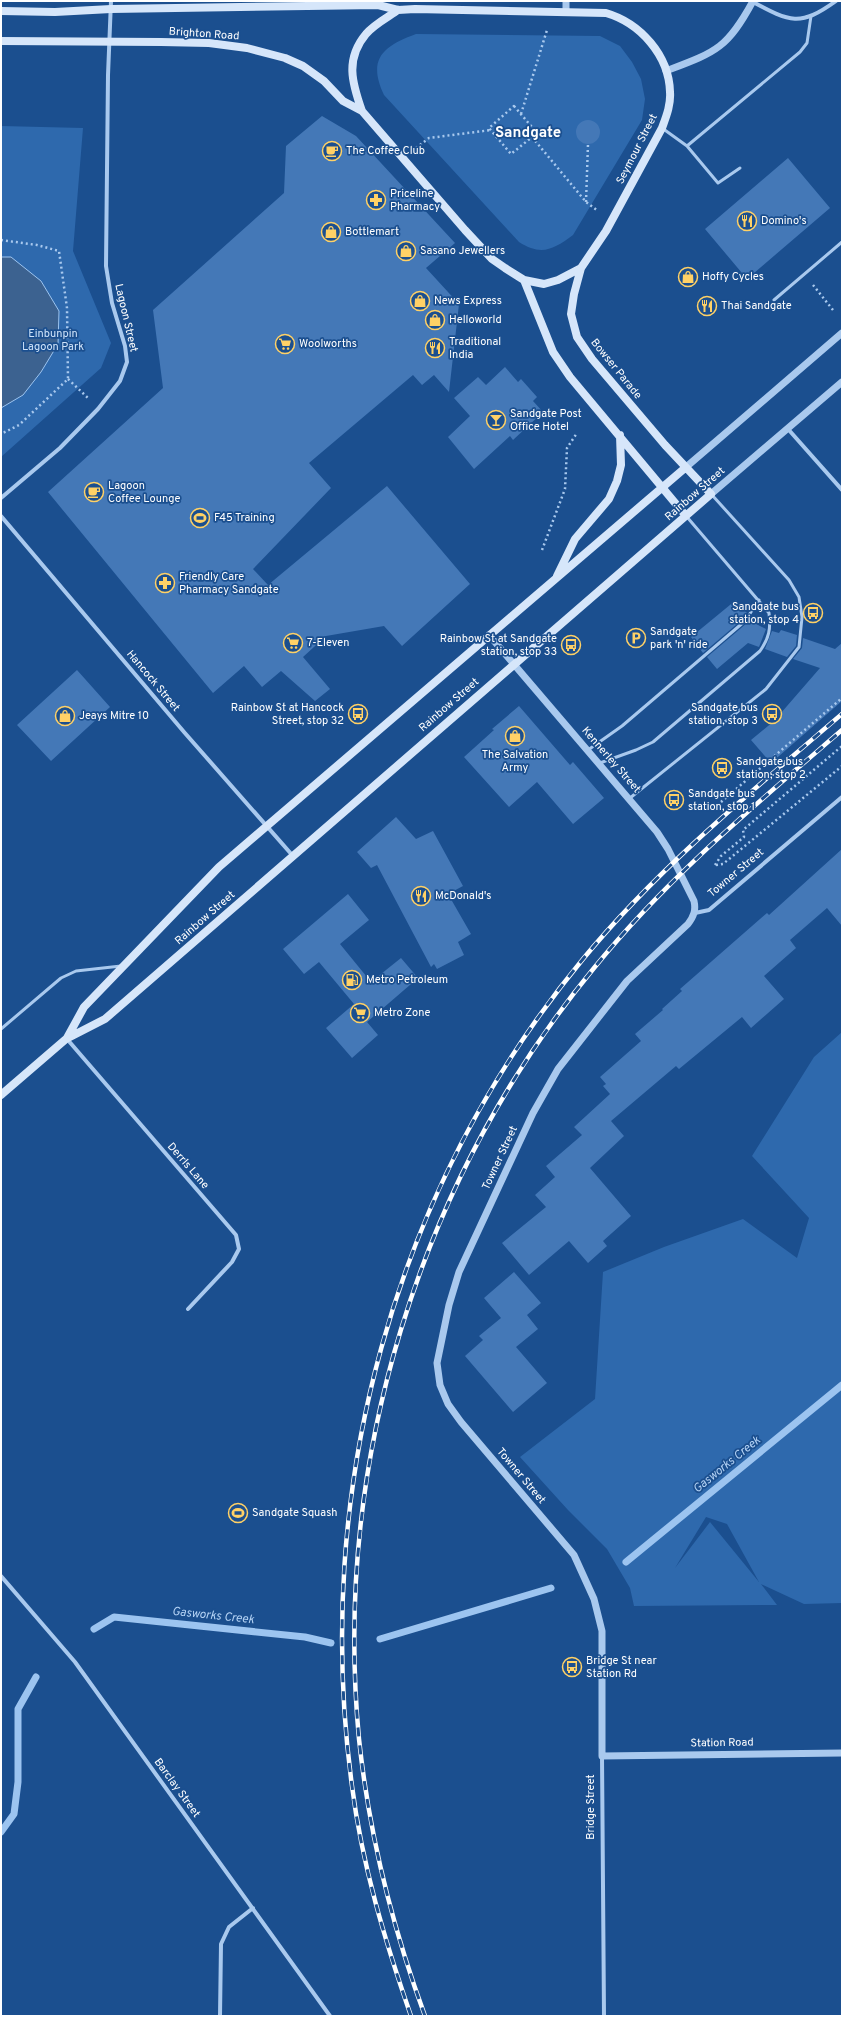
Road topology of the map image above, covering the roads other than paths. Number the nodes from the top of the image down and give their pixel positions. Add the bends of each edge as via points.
1 (566, 1) edge
2 (753, 1) edge
3 (836, 1) edge
4 (111, 5) edge
5 (398, 10) junction
6 (1, 11) edge
7 (566, 12) junction
8 (811, 16) junction
9 (1, 41) edge
10 (110, 42) junction
11 (666, 71) junction
12 (362, 111) junction
13 (662, 128) junction
14 (687, 146) junction
15 (740, 168) dead end
16 (842, 242) edge
17 (581, 268) junction
18 (524, 280) junction
19 (774, 300) dead end
20 (842, 333) edge
21 (842, 382) edge
22 (788, 429) junction
23 (620, 435) junction
24 (685, 468) junction
25 (661, 487) junction
26 (842, 490) edge
27 (711, 494) junction
28 (1, 498) edge
29 (1, 516) edge
30 (686, 516) junction
31 (555, 580) junction
32 (759, 600) junction
33 (489, 635) junction
34 (514, 663) junction
35 (588, 750) junction
36 (599, 763) junction
37 (842, 797) edge
38 (630, 798) junction
39 (266, 826) junction
40 (292, 856) junction
41 (695, 913) junction
42 (126, 965) junction
43 (1, 1029) edge
44 (66, 1039) junction
45 (1, 1095) edge
46 (188, 1309) dead end
47 (1, 1576) edge
48 (594, 1599) joint
49 (842, 1753) edge
50 (602, 1756) junction
51 (253, 1908) junction
52 (220, 2016) edge
53 (330, 2016) edge
54 (604, 2016) edge

1 - 7 street
2 - 8 street via 790,19
2 - 11 street via 740,24 714,51
3 - 8 street
4 - 5 main road via 378,5
4 - 6 main road via 55,12
4 - 10 street, Lagoon Street
5 - 7 main road via 415,8
5 - 12 main road via 366,34 354,54 351,76
7 - 11 main road via 606,13 627,22 647,39 659,54
8 - 14 lane via 807,43 800,52
9 - 10 main road, Brighton Road
10 - 12 main road, Brighton Road via 202,43 247,48 284,58 303,66 324,81 343,100
10 - 28 street, Lagoon Street via 106,266 112,304 125,346 127,362 120,381 98,409 60,448
11 - 13 main road, Seymour Street via 670,92 668,113
12 - 18 main road via 492,260
13 - 14 lane
13 - 17 main road, Seymour Street via 606,231
14 - 15 lane via 718,183
16 - 19 lane
17 - 18 main road via 544,284
17 - 24 main road, Bowser Parade via 572,314 577,337 592,360
18 - 23 main road via 553,352 570,377
20 - 24 street, Rainbow Street
21 - 22 street, Rainbow Street
22 - 26 street
22 - 27 street, Rainbow Street
23 - 25 main road
23 - 31 main road via 621,465 617,482 609,499 575,539
24 - 25 main road, Rainbow Street
24 - 27 main road, Bowser Parade
25 - 30 main road
25 - 31 main road, Rainbow Street
27 - 30 main road, Rainbow Street
27 - 38 lane via 789,580 799,597 802,617 798,647 766,689
29 - 39 street, Hancock Street
30 - 32 lane
30 - 34 main road, Rainbow Street
31 - 33 main road, Rainbow Street
32 - 35 lane via 745,621 622,726
32 - 36 lane via 768,613 770,626 768,638 760,651 653,742
33 - 34 street, Kennerley Street
33 - 39 main road, Rainbow Street
34 - 35 street, Kennerley Street
34 - 40 main road, Rainbow Street
35 - 36 street, Kennerley Street
36 - 38 street, Kennerley Street
37 - 41 street, Towner Street via 709,910
38 - 41 street, Kennerley Street via 668,849 694,901
39 - 40 street, Hancock Street
39 - 42 main road, Rainbow Street via 220,868
40 - 44 main road, Rainbow Street via 105,1019
41 - 48 street, Towner Street via 688,924 627,981 558,1069 533,1114 459,1272 437,1363 440,1385 448,1404 574,1555
42 - 43 lane via 76,971 61,978
42 - 44 main road, Rainbow Street via 84,1007
44 - 45 main road, Rainbow Street
44 - 46 street, Derrls Lane via 236,1235 239,1249 232,1262
47 - 51 street, Barclay Street via 74,1662
48 - 50 street, Bridge Street via 602,1631
49 - 50 street, Station Road
50 - 54 street, Bridge Street
51 - 52 street via 229,1928 221,1944
51 - 53 street, Barclay Street

